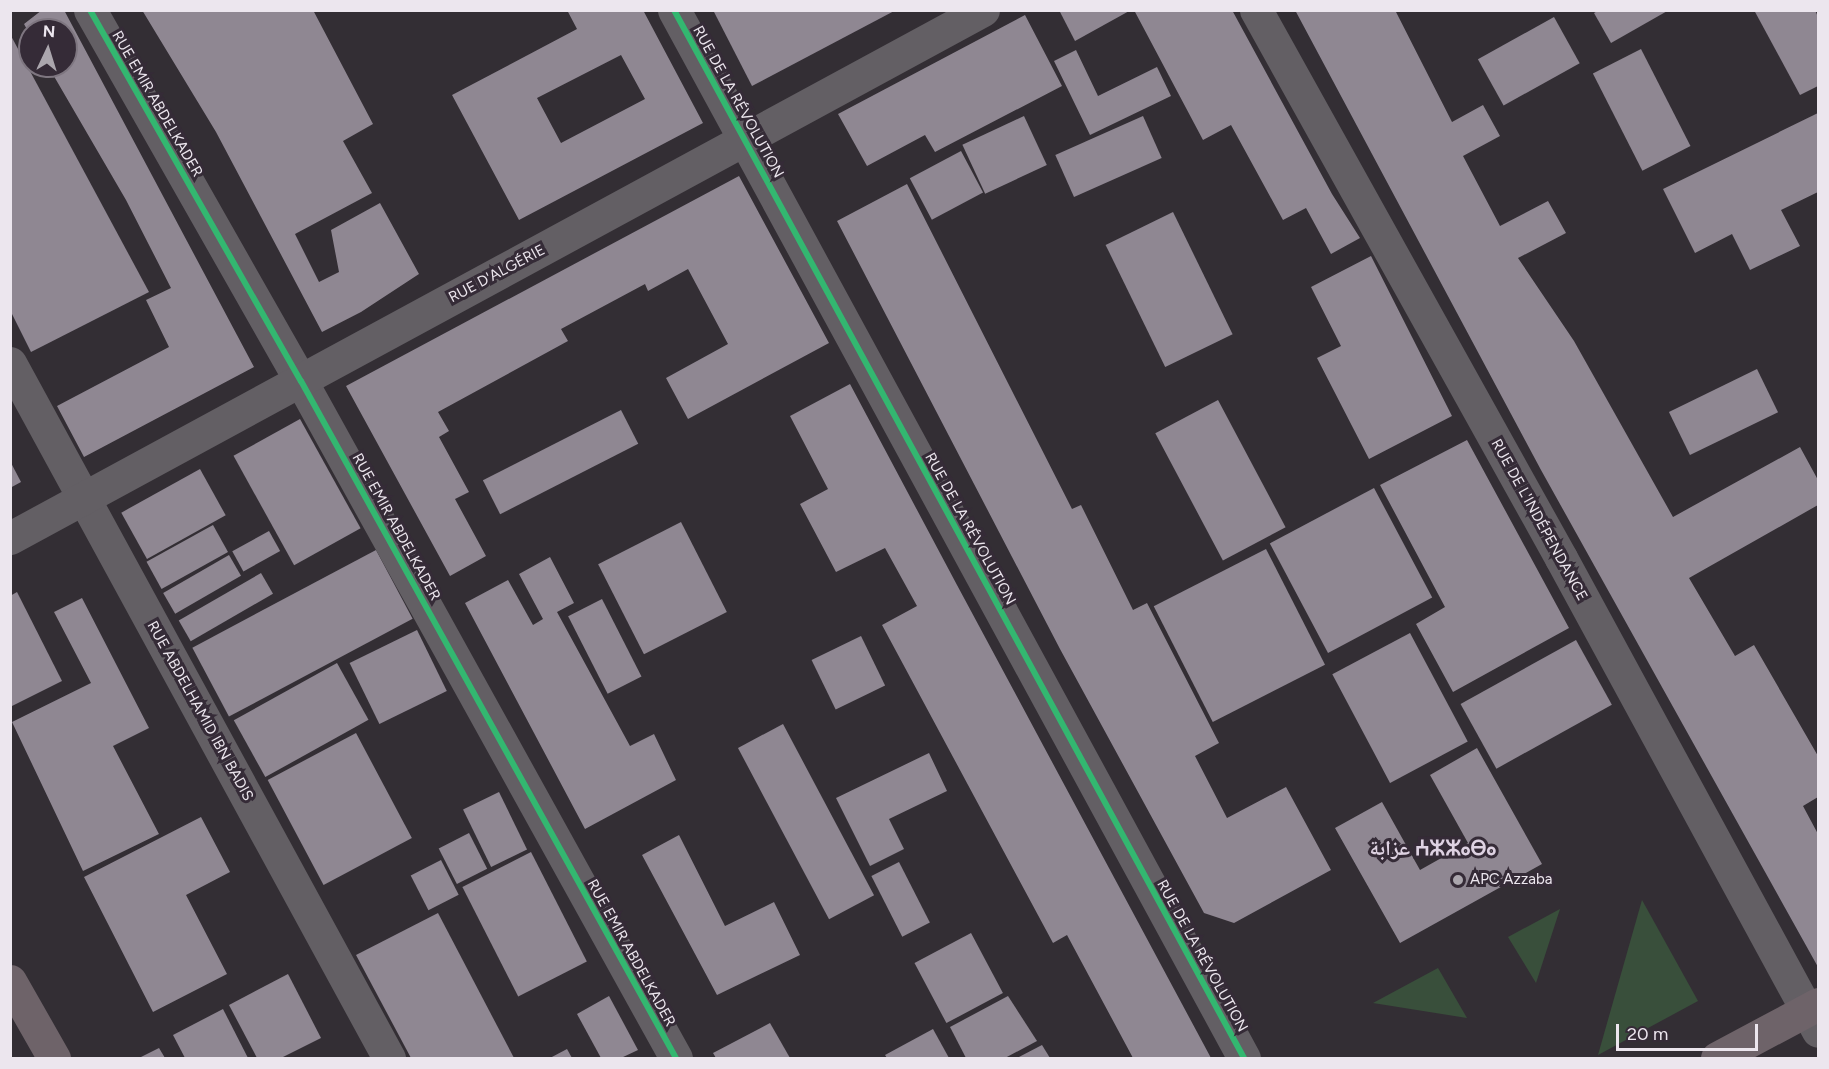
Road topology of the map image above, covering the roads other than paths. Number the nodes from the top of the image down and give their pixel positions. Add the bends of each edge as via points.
1 (90, 10) edge
2 (674, 10) edge
3 (983, 10) edge
4 (1256, 10) edge
5 (745, 140) junction
6 (10, 363) edge
7 (301, 381) junction
8 (84, 498) junction
9 (10, 538) edge
10 (10, 981) edge
11 (1815, 1015) edge
12 (54, 1059) edge
13 (389, 1059) edge
14 (676, 1059) edge
15 (1244, 1059) edge
16 (1717, 1059) edge

1 - 7 street, RUE EMIR ABDELKADER
2 - 5 street, RUE DE LA RÉVOLUTION
3 - 5 street, RUE D'ALGÉRIE
4 - 11 street, RUE DE L'INDÉPENDANCE
5 - 7 street, RUE D'ALGÉRIE
5 - 15 street, RUE DE LA RÉVOLUTION
6 - 8 street, RUE ABDELHAMID IBN BADIS
7 - 8 street, RUE D'ALGÉRIE
7 - 14 street, RUE EMIR ABDELKADER
8 - 9 street, RUE D'ALGÉRIE
8 - 13 street, RUE ABDELHAMID IBN BADIS
10 - 12 main road
11 - 16 main road

